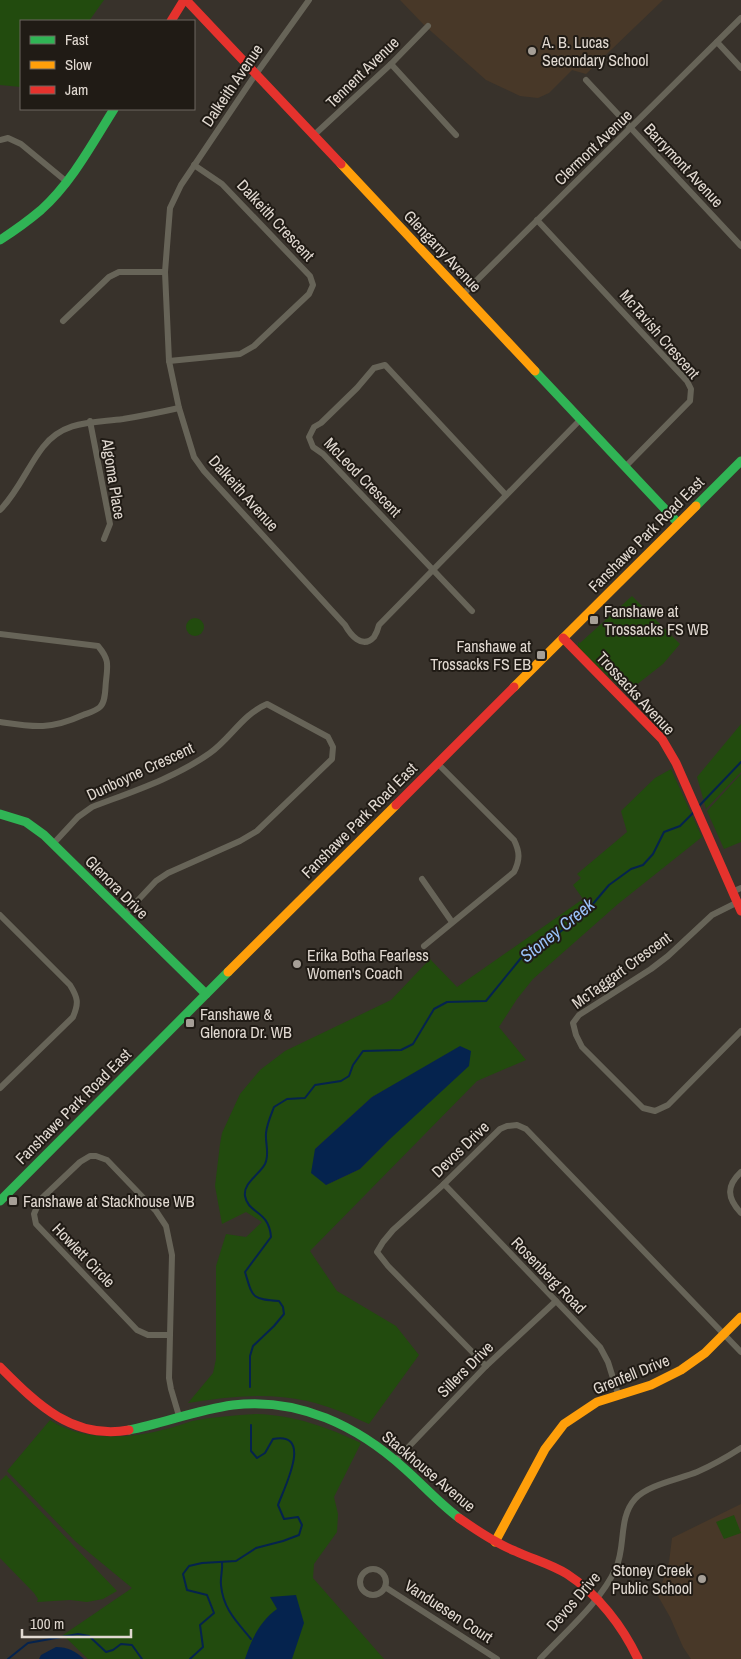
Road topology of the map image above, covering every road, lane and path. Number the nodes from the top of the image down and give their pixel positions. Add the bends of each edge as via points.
1 (185, 0) edge
2 (309, 0) edge
3 (741, 18) edge
4 (172, 20) edge
5 (428, 26) dead end
6 (717, 42) junction
7 (390, 64) junction
8 (741, 68) edge
9 (255, 74) junction
10 (586, 80) dead end
11 (113, 110) edge
12 (631, 128) junction
13 (456, 135) dead end
14 (313, 136) junction
15 (0, 140) edge
16 (194, 165) junction
17 (67, 182) junction
18 (537, 220) junction
19 (0, 240) edge
20 (741, 246) edge
21 (165, 272) junction
22 (463, 294) junction
23 (63, 321) dead end
24 (169, 361) junction
25 (180, 408) junction
26 (580, 420) junction
27 (90, 422) junction
28 (741, 461) edge
29 (624, 467) junction
30 (506, 496) junction
31 (0, 510) edge
32 (678, 523) junction
33 (104, 539) dead end
34 (433, 570) junction
35 (472, 611) dead end
36 (0, 634) edge
37 (563, 638) junction
38 (0, 722) edge
39 (437, 763) junction
40 (0, 814) edge
41 (53, 844) junction
42 (422, 879) dead end
43 (737, 890) edge
44 (739, 907) edge
45 (0, 915) edge
46 (124, 915) junction
47 (452, 922) junction
48 (424, 946) dead end
49 (206, 994) junction
50 (741, 1031) edge
51 (0, 1088) edge
52 (741, 1172) edge
53 (444, 1184) junction
54 (0, 1201) edge
55 (741, 1213) edge
56 (556, 1301) junction
57 (741, 1317) edge
58 (724, 1334) junction
59 (170, 1335) junction
60 (741, 1352) edge
61 (486, 1366) junction
62 (0, 1367) edge
63 (618, 1394) junction
64 (179, 1416) junction
65 (741, 1448) edge
66 (396, 1460) junction
67 (495, 1542) junction
68 (385, 1587) junction
69 (596, 1600) junction
70 (497, 1659) edge
71 (540, 1659) edge
72 (638, 1659) edge

1 - 4 street
1 - 9 street, Glengarry Avenue
2 - 9 street, Dalkeith Avenue
3 - 6 street, Clermont Avenue
5 - 7 street, Tennent Avenue
6 - 8 street
6 - 12 street, Clermont Avenue
7 - 13 street
7 - 14 street, Tennent Avenue
9 - 14 street, Glengarry Avenue
9 - 16 street, Dalkeith Avenue
10 - 12 street, Barrymont Avenue
11 - 17 street
12 - 18 street, Clermont Avenue
12 - 20 street, Barrymont Avenue
14 - 22 street, Glengarry Avenue
15 - 17 street via 8,138 21,144
16 - 21 street, Dalkeith Avenue via 170,208
16 - 24 street, Dalkeith Crescent via 242,203 310,276 313,285 309,294 254,346 240,354
17 - 19 street via 48,204
18 - 22 street, Clermont Avenue
18 - 29 street, McTavish Crescent via 692,390 690,401
21 - 23 street via 119,272 109,277
21 - 24 street, Dalkeith Avenue
22 - 26 street, Glengarry Avenue
24 - 25 street, Dalkeith Avenue
25 - 27 street
25 - 34 street, Dalkeith Avenue via 194,457 204,471 357,640 366,641 374,637 379,625
26 - 29 street, Glengarry Avenue
26 - 30 street, Dalkeith Avenue
27 - 31 street via 71,426 53,436
27 - 33 street, Algoma Place via 110,524
28 - 32 street, Fanshawe Park Road East
29 - 32 street, Glengarry Avenue
30 - 34 street, Dalkeith Avenue
30 - 34 street, McLeod Crescent via 385,365 374,368 314,427 309,437 313,447
32 - 37 street, Fanshawe Park Road East
34 - 35 street, McLeod Crescent
36 - 38 street via 98,646 107,656 108,667 104,700 100,707 49,727
37 - 39 street, Fanshawe Park Road East
37 - 43 street, Trossacks Avenue via 662,739
39 - 47 street via 514,840 518,849 519,862 514,872
39 - 49 street, Fanshawe Park Road East
40 - 41 street, Glenora Drive via 26,822
41 - 46 street, Glenora Drive
41 - 46 street, Dunboyne Crescent via 92,807 185,770 212,752 250,714 267,704 328,736 333,747 332,759 257,831 168,873
42 - 47 street
43 - 44 street, Trossacks Avenue
44 - 50 street, McTaggart Crescent via 712,915 668,956 578,1015 573,1024 582,1047 643,1108 655,1111 668,1105
45 - 51 street via 70,985 77,996 73,1017
46 - 49 street, Glenora Drive
47 - 48 street
49 - 54 street, Fanshawe Park Road East
52 - 55 street via 730,1188 733,1205
53 - 56 street, Rosenberg Road
53 - 58 street, Devos Drive via 500,1129 517,1125 526,1129
53 - 61 street, Devos Drive via 393,1230 377,1252
56 - 61 street, Sillers Drive
56 - 63 street, Rosenberg Road via 600,1347
57 - 58 street, Grenfell Drive
58 - 60 street, Devos Drive
58 - 63 street, Grenfell Drive via 705,1353 676,1373 651,1385
59 - 59 street, Howlett Circle via 148,1335 136,1330 36,1224 34,1214 40,1200 84,1158 96,1156 107,1160 156,1211 166,1226 172,1255
59 - 64 street, Howlett Circle via 169,1378
61 - 66 street, Sillers Drive
62 - 64 street, Stackhouse Avenue via 52,1414 94,1430 119,1431
63 - 67 street, Grenfell Drive via 598,1402 564,1424 545,1450
64 - 66 street, Stackhouse Avenue via 228,1405 268,1404 300,1408 358,1432
65 - 69 street, Devos Drive via 697,1472 642,1492 635,1499 625,1516 617,1565
66 - 67 street, Stackhouse Avenue via 451,1512
67 - 69 street, Stackhouse Avenue via 562,1571
68 - 68 street, Vanduesen Court via 380,1593 368,1594 362,1588 362,1576 368,1570 380,1572 386,1579
68 - 70 street, Vanduesen Court
69 - 71 street, Devos Drive
69 - 72 street, Stackhouse Avenue via 622,1631

